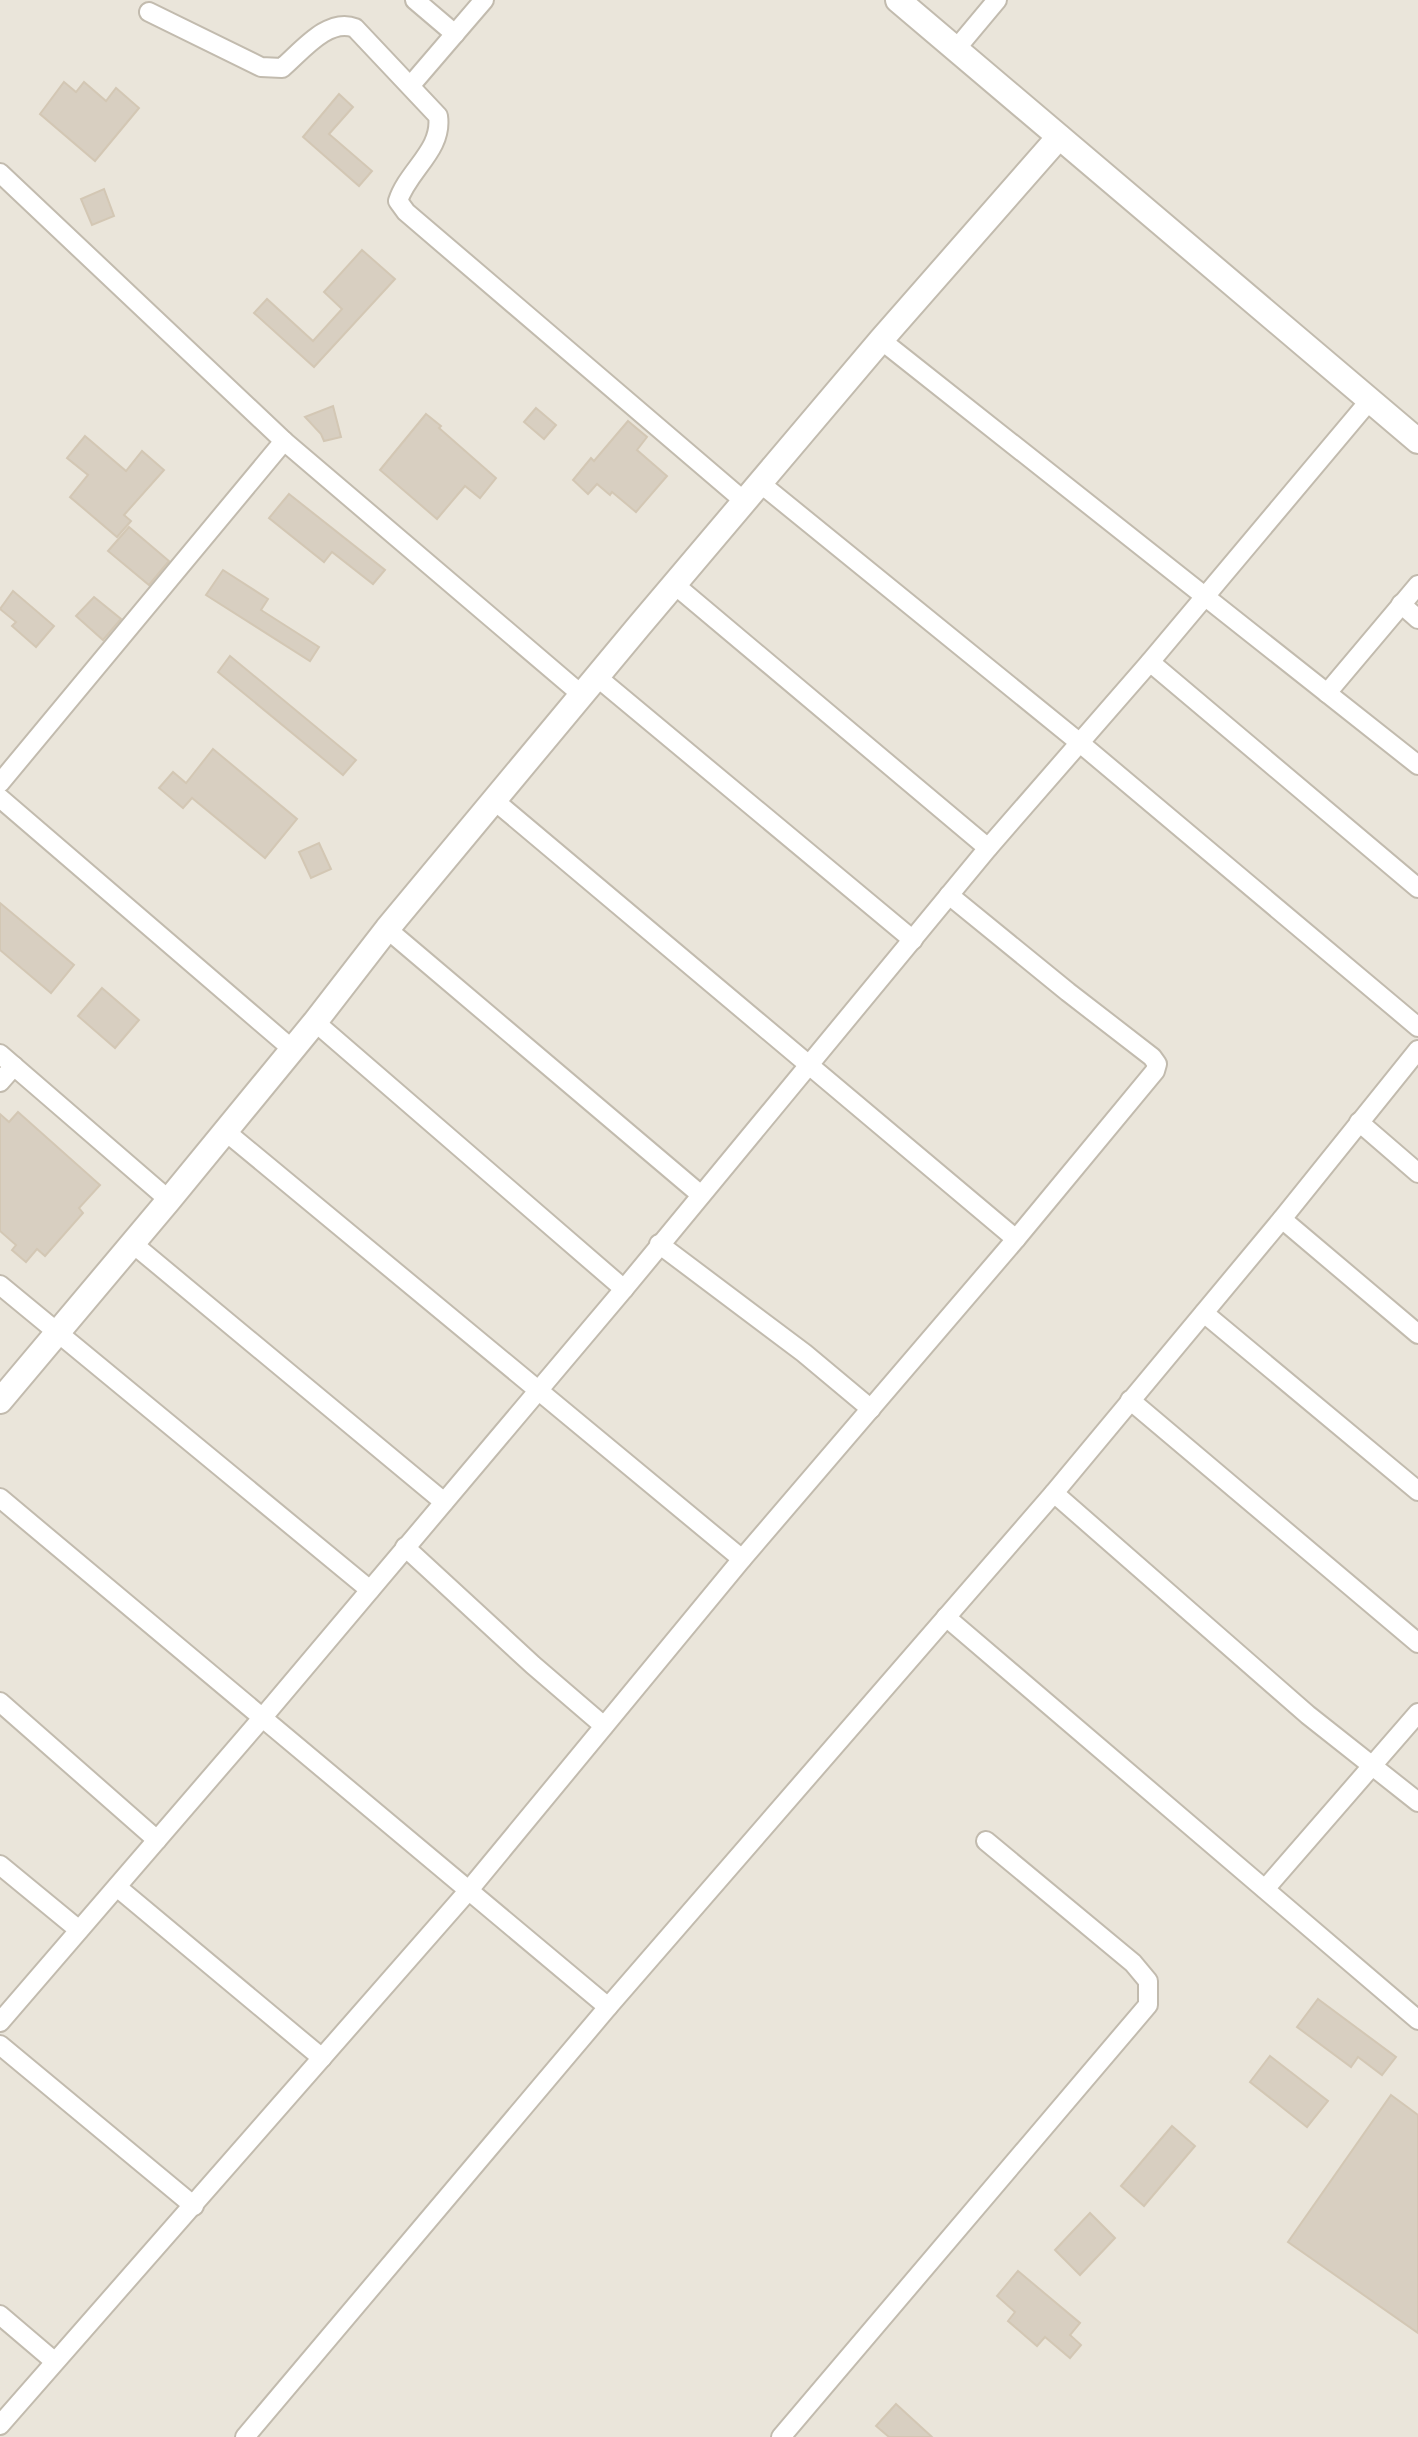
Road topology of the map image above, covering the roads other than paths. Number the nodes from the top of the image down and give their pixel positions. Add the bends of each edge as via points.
1 (415, 0) edge
2 (484, 0) edge
3 (898, 0) edge
4 (997, 0) edge
5 (149, 12) dead end
6 (455, 34) junction
7 (956, 49) junction
8 (411, 85) junction
9 (1059, 137) junction
10 (0, 173) edge
11 (881, 340) junction
12 (1370, 400) junction
13 (284, 441) junction
14 (1418, 441) edge
15 (752, 492) junction
16 (675, 585) junction
17 (1418, 585) edge
18 (1204, 595) junction
19 (1401, 604) junction
20 (1418, 619) edge
21 (1150, 662) junction
22 (590, 686) junction
23 (1327, 693) junction
24 (1080, 743) junction
25 (1418, 765) edge
26 (0, 783) edge
27 (0, 798) edge
28 (495, 801) junction
29 (988, 848) junction
30 (1418, 888) edge
31 (949, 895) junction
32 (387, 929) junction
33 (913, 940) junction
34 (315, 1022) junction
35 (1418, 1027) edge
36 (292, 1049) junction
37 (1418, 1050) edge
38 (7, 1060) edge
39 (810, 1065) junction
40 (0, 1082) edge
41 (1359, 1122) junction
42 (225, 1131) junction
43 (1418, 1173) edge
44 (701, 1195) junction
45 (169, 1200) junction
46 (1282, 1219) junction
47 (1016, 1239) junction
48 (132, 1243) junction
49 (659, 1244) junction
50 (0, 1285) edge
51 (624, 1289) junction
52 (1204, 1313) junction
53 (59, 1331) junction
54 (1418, 1334) edge
55 (540, 1389) junction
56 (1130, 1400) junction
57 (0, 1401) edge
58 (871, 1409) junction
59 (1418, 1491) edge
60 (1054, 1493) junction
61 (0, 1498) edge
62 (444, 1502) junction
63 (405, 1547) junction
64 (742, 1559) junction
65 (370, 1590) junction
66 (946, 1617) junction
67 (1418, 1643) edge
68 (0, 1702) edge
69 (1418, 1713) edge
70 (263, 1717) junction
71 (604, 1726) junction
72 (1373, 1765) junction
73 (1418, 1802) edge
74 (157, 1840) junction
75 (986, 1841) dead end
76 (0, 1865) edge
77 (117, 1887) junction
78 (1265, 1889) junction
79 (469, 1890) junction
80 (79, 1930) junction
81 (608, 2007) junction
82 (1418, 2020) edge
83 (0, 2022) edge
84 (0, 2045) edge
85 (322, 2058) junction
86 (194, 2206) junction
87 (0, 2315) edge
88 (54, 2361) junction
89 (0, 2425) edge
90 (245, 2437) edge
91 (781, 2437) edge

1 - 6 street
2 - 6 street
3 - 7 street
4 - 7 street
5 - 8 street via 273,69 282,68 332,27 347,24
6 - 8 street
7 - 9 street
8 - 15 street via 438,116 440,130 402,188 398,201 406,212
9 - 11 street
9 - 12 street
10 - 13 street
11 - 15 street
11 - 18 street
12 - 14 street
12 - 18 street
13 - 22 street
13 - 26 street
15 - 16 street
15 - 24 street
16 - 22 street
16 - 29 street
17 - 19 street
18 - 21 street
18 - 23 street
19 - 20 street
19 - 23 street
21 - 24 street
21 - 30 street
22 - 28 street
22 - 33 street
23 - 25 street
24 - 29 street
24 - 35 street
27 - 36 street
28 - 32 street
28 - 39 street
29 - 31 street
31 - 33 street
31 - 47 street via 1157,1064
32 - 34 street
32 - 44 street
33 - 39 street
34 - 36 street
34 - 51 street
36 - 42 street
37 - 41 street
38 - 40 street
38 - 45 street
39 - 44 street
39 - 47 street
41 - 43 street
41 - 46 street
42 - 45 street
42 - 55 street
44 - 49 street
45 - 48 street
46 - 52 street
46 - 54 street
47 - 58 street
48 - 53 street
48 - 62 street
49 - 51 street
49 - 58 street
50 - 53 street
51 - 55 street
52 - 56 street
52 - 59 street
53 - 57 street
53 - 65 street
55 - 62 street
55 - 64 street
56 - 60 street
56 - 67 street
58 - 64 street
60 - 66 street
60 - 72 street via 1308,1715
61 - 70 street
62 - 63 street
63 - 65 street
63 - 71 street
64 - 71 street
65 - 70 street
66 - 78 street
66 - 81 street
68 - 74 street
69 - 72 street
70 - 74 street
70 - 79 street
71 - 79 street
72 - 73 street
72 - 78 street
74 - 77 street
75 - 91 street via 1133,1963 1148,1981 1148,2005
76 - 80 street
77 - 80 street
77 - 85 street
78 - 82 street
79 - 81 street
79 - 85 street
80 - 83 street
81 - 90 street
84 - 86 street
85 - 86 street
86 - 88 street
87 - 88 street
88 - 89 street

